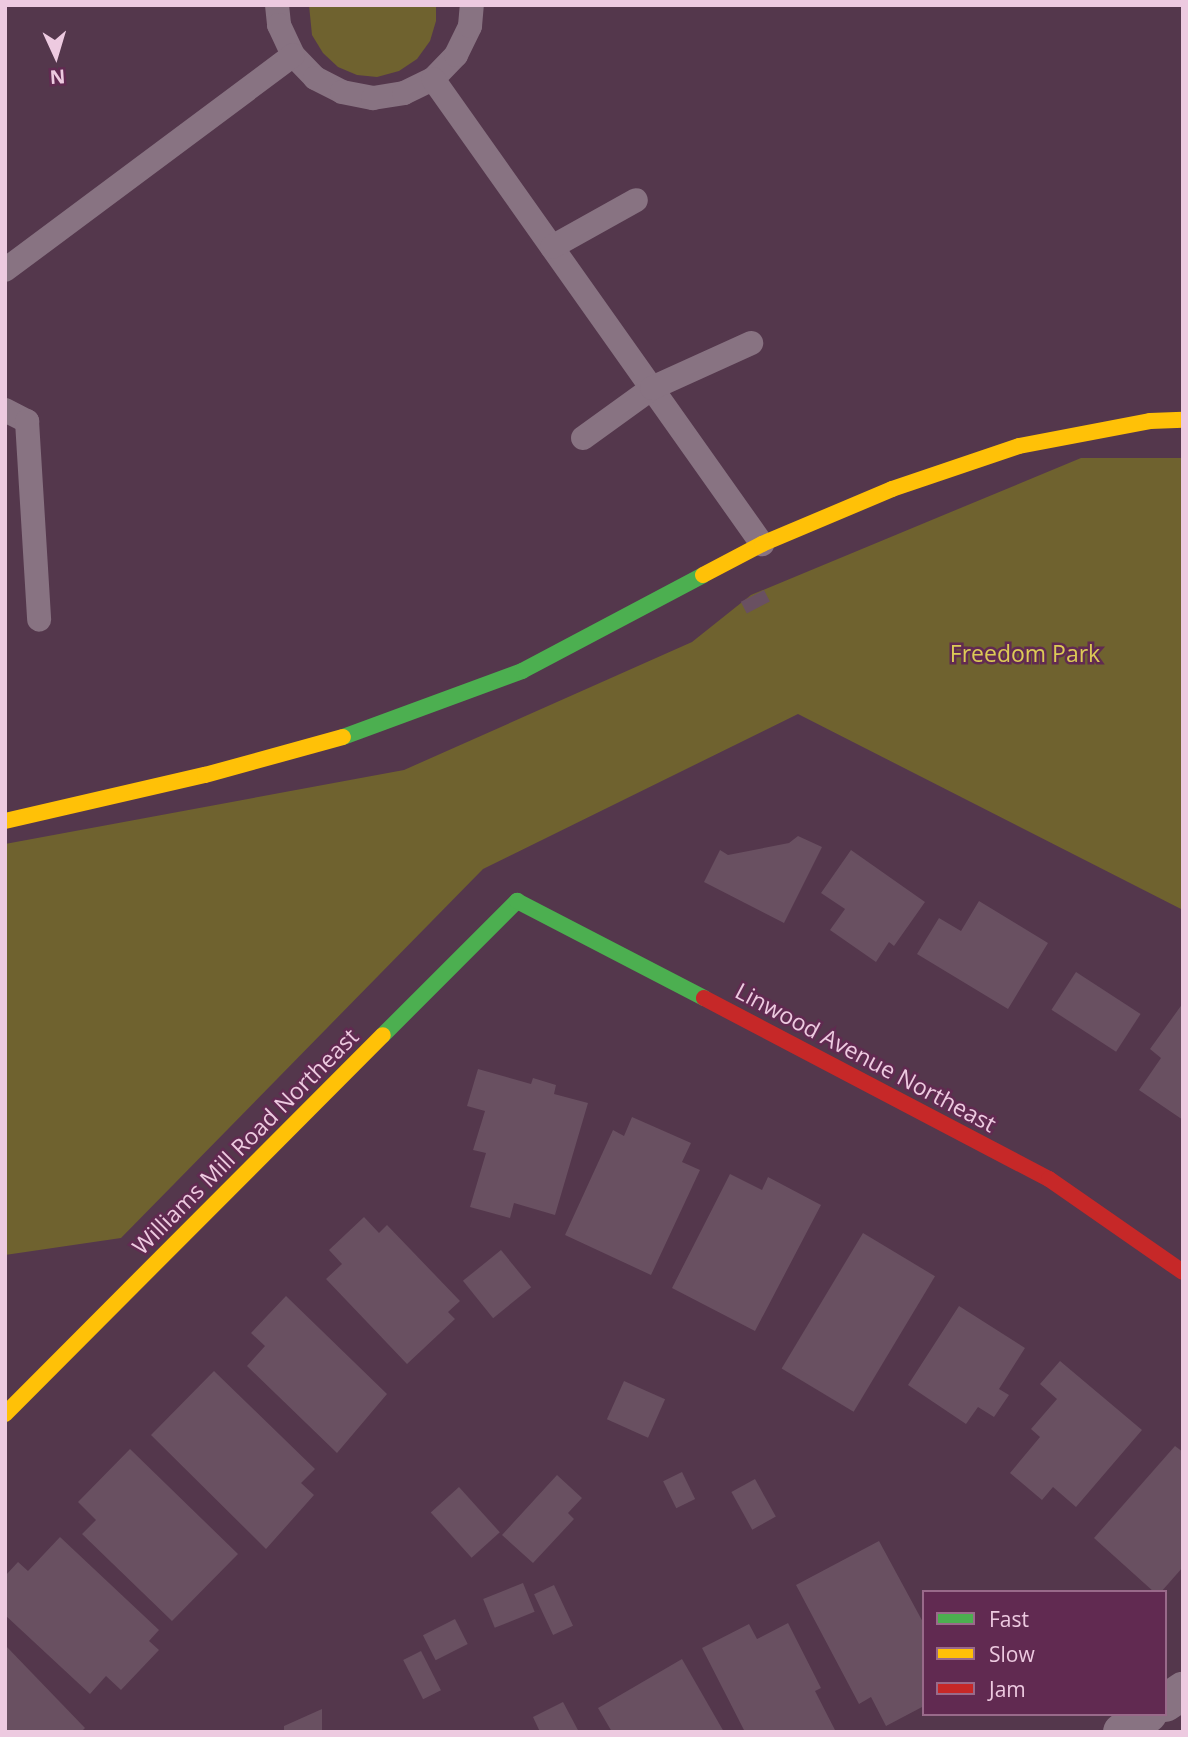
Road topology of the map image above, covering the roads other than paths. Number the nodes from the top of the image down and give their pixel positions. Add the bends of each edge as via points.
1 (277, 5) edge
2 (472, 5) edge
3 (293, 55) junction
4 (433, 79) junction
5 (636, 200) dead end
6 (552, 247) junction
7 (5, 270) edge
8 (751, 343) dead end
9 (652, 388) junction
10 (5, 410) edge
11 (1183, 420) edge
12 (583, 438) dead end
13 (762, 544) junction
14 (39, 620) dead end
15 (155, 787) junction
16 (19, 799) dead end
17 (5, 821) edge
18 (517, 901) joint
19 (1183, 1272) edge
20 (5, 1414) edge
21 (1183, 1691) edge
22 (1167, 1702) edge
23 (1145, 1716) edge
24 (1122, 1732) edge

1 - 3 lane via 279,25
2 - 4 lane via 470,26 456,55
3 - 4 lane via 315,78 333,88 373,98 404,93
3 - 7 lane
4 - 6 lane
5 - 6 lane
6 - 9 lane
8 - 9 lane
9 - 12 lane
9 - 13 lane
10 - 14 lane via 27,421
11 - 13 main road via 1150,421 1019,446 892,489
13 - 15 main road via 522,671 376,728
15 - 16 main road
15 - 17 main road
18 - 19 main road, Linwood Avenue Northeast via 1049,1180
18 - 20 main road, Williams Mill Road Northeast
21 - 22 street
23 - 24 street

